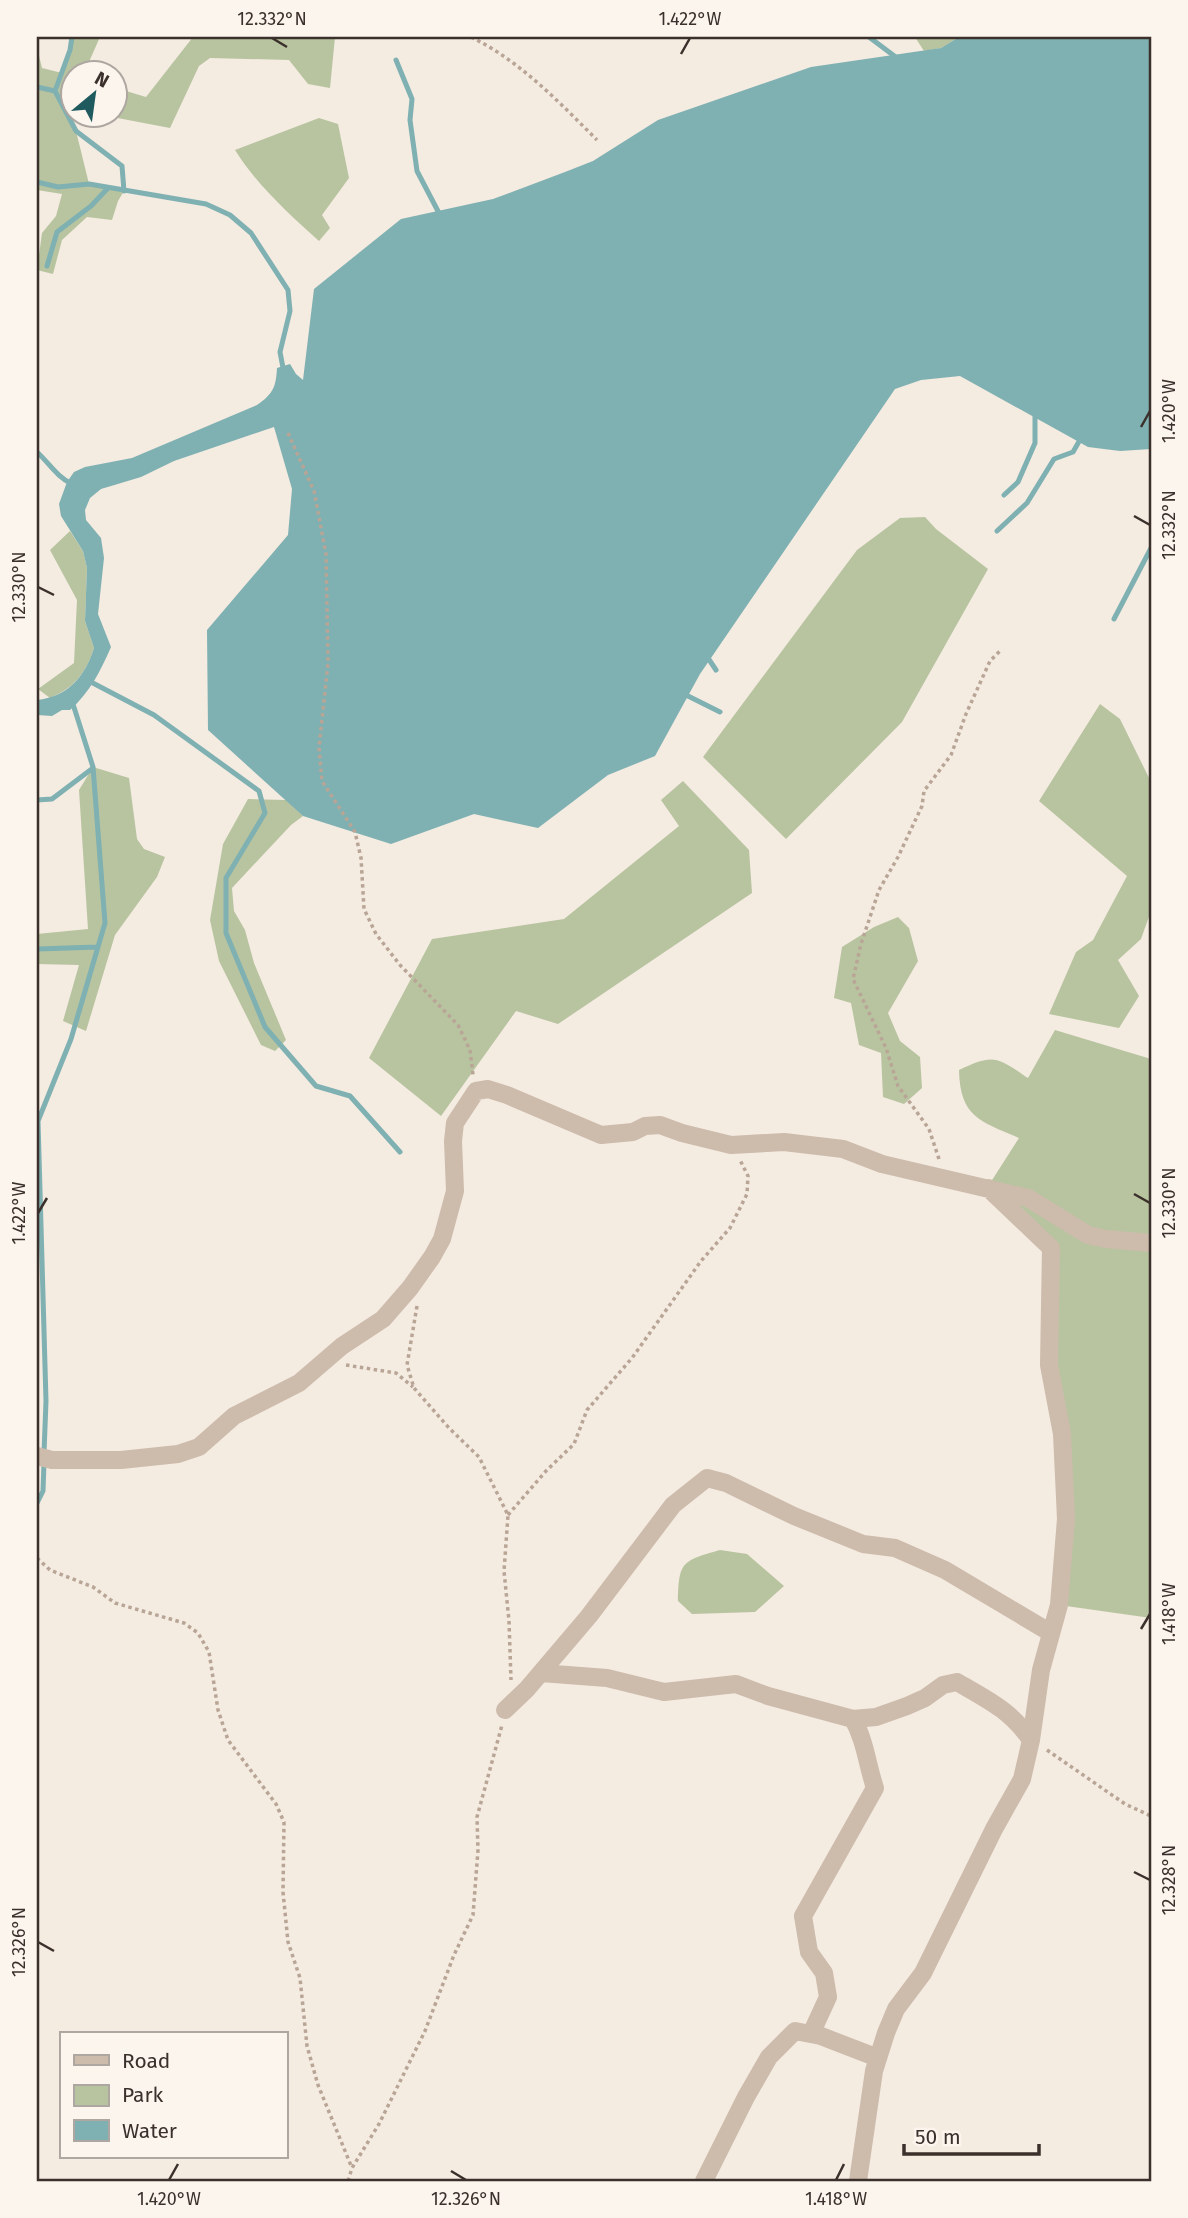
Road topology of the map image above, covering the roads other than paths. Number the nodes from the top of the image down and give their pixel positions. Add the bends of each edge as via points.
1 (987, 1188) junction
2 (1151, 1243) edge
3 (37, 1456) edge
4 (1051, 1633) junction
5 (541, 1673) junction
6 (505, 1710) road end
7 (853, 1719) junction
8 (1031, 1740) junction
9 (811, 2034) junction
10 (878, 2057) junction
11 (704, 2181) edge
12 (858, 2181) edge

1 - 2 street via 1028,1198 1088,1234
1 - 3 street via 882,1164 843,1149 784,1142 731,1145 660,1125 601,1135 508,1095 476,1091 455,1123 455,1191 442,1239 383,1320 342,1346 299,1383 234,1416 199,1447 121,1460
1 - 4 street via 1051,1248 1049,1365 1062,1434 1066,1519 1059,1605
4 - 5 street via 945,1570 895,1548 863,1544 707,1478 673,1506
4 - 8 street
5 - 6 street
5 - 7 street via 607,1678 664,1692 736,1684
7 - 8 street via 876,1717 957,1682 1018,1721
7 - 9 street via 862,1735 875,1787 803,1916 809,1952 824,1973 828,1997
8 - 10 street via 1022,1779 923,1973 896,2009
9 - 10 street
9 - 11 street via 795,2031 769,2057
10 - 12 street

